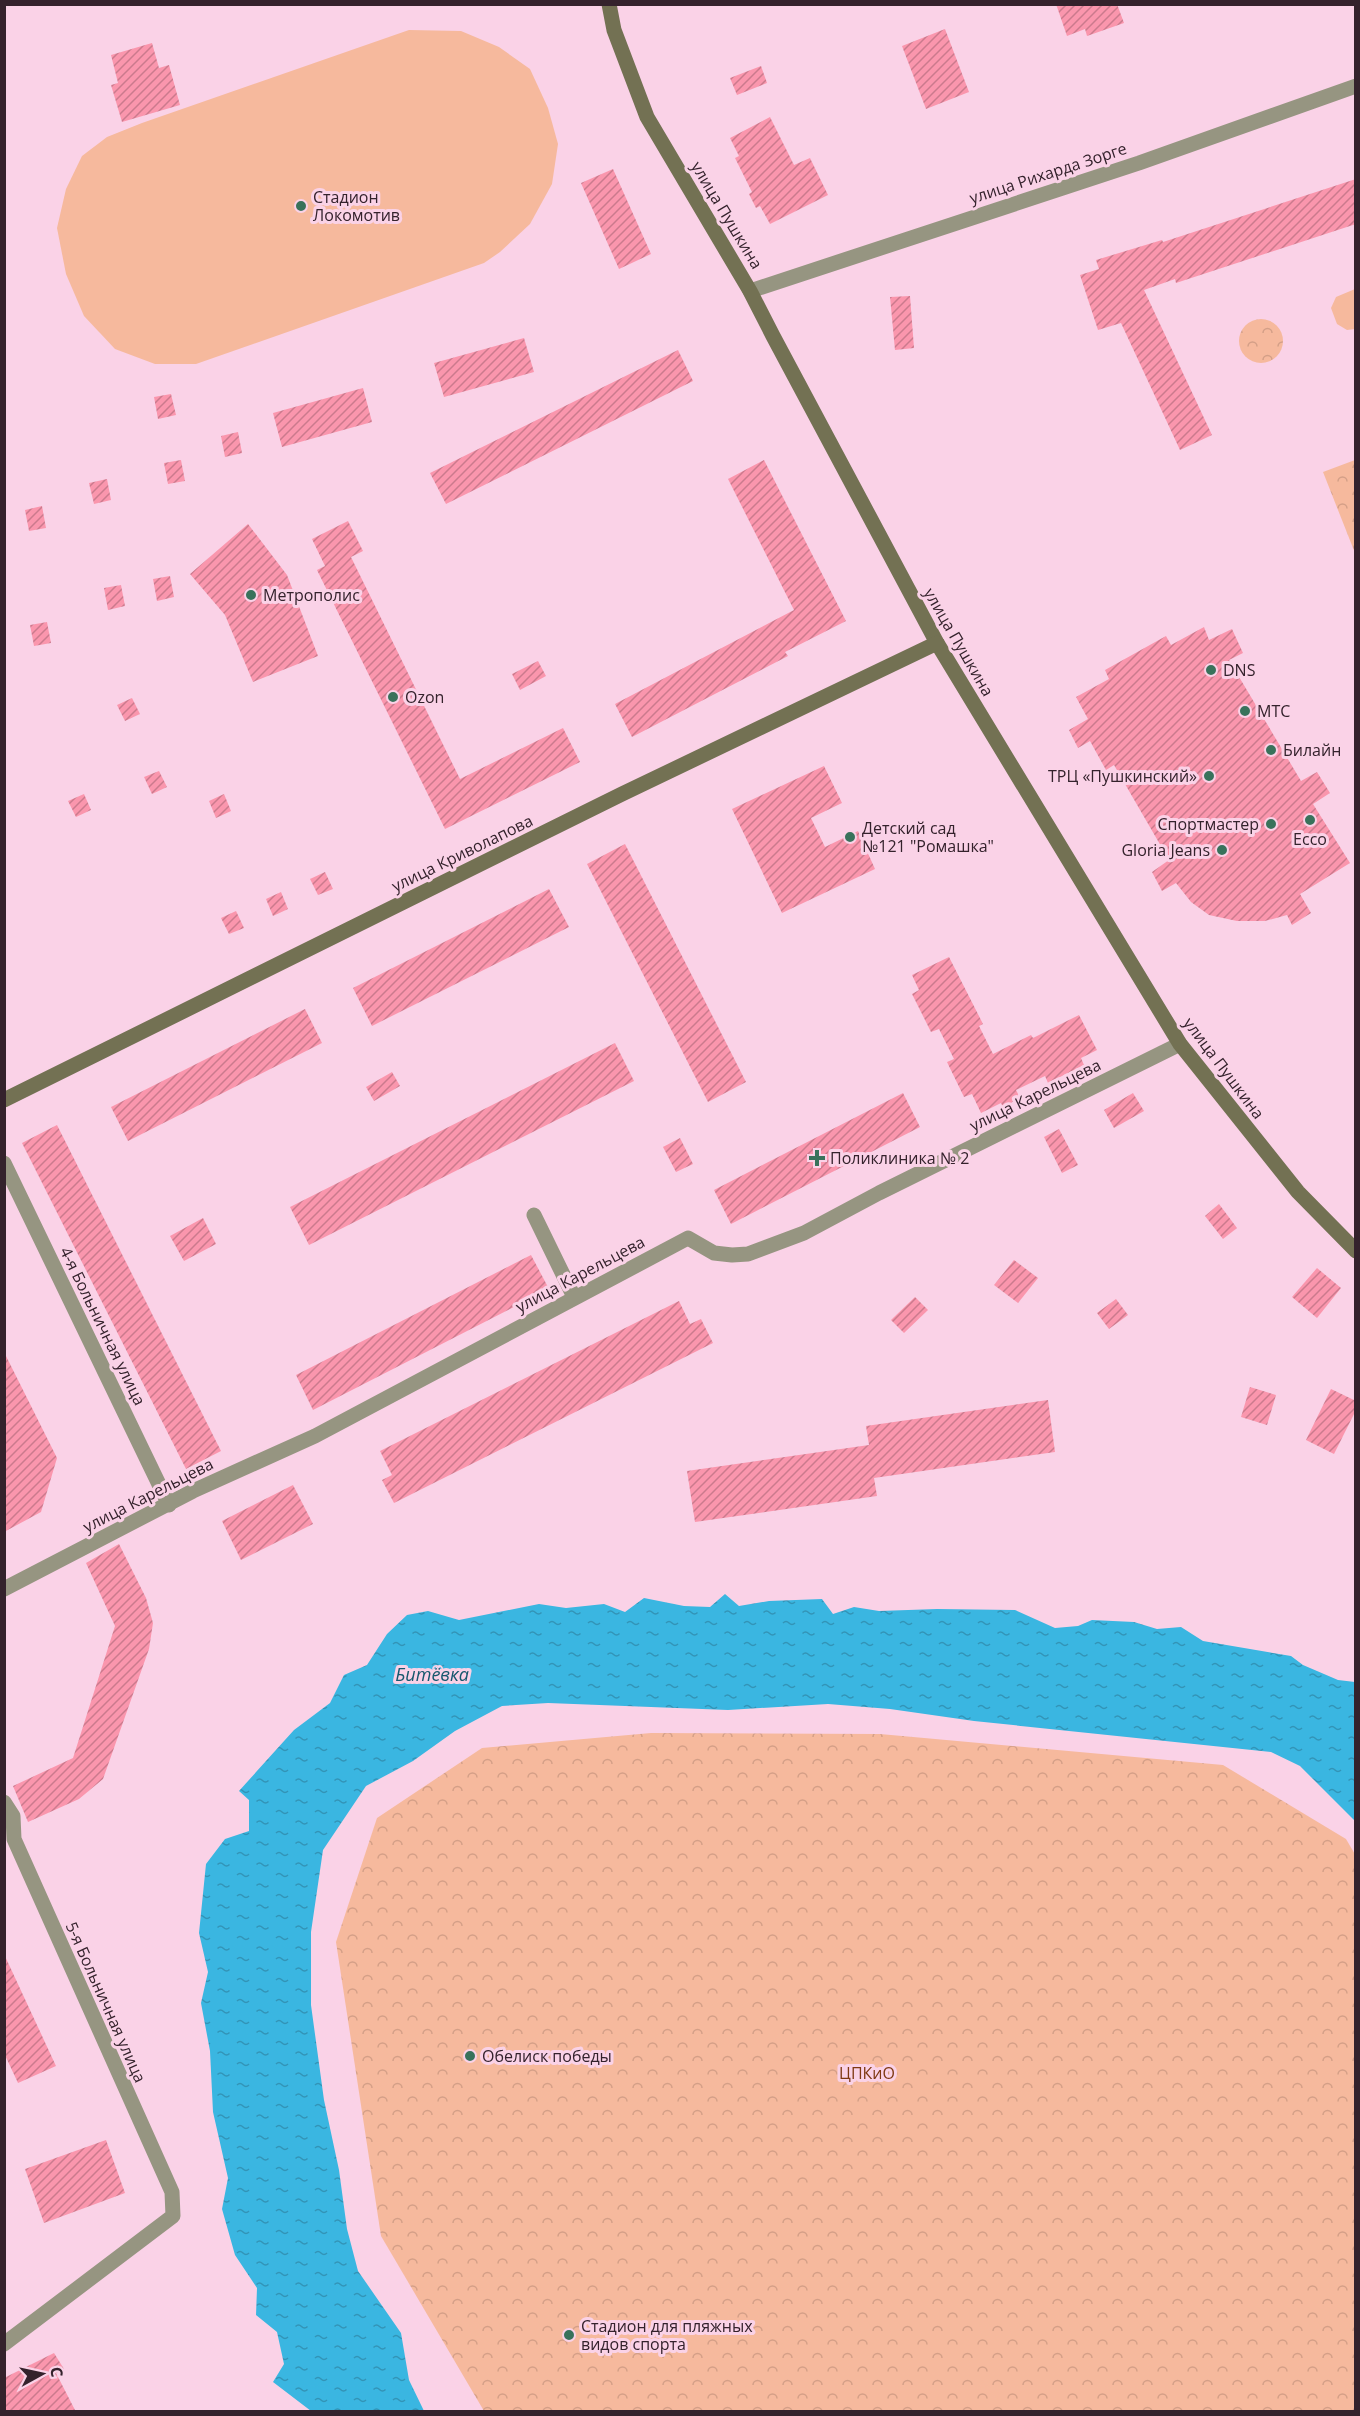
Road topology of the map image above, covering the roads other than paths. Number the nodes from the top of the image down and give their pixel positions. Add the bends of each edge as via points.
1 (609, 4) edge
2 (1356, 86) edge
3 (750, 291) junction
4 (937, 643) junction
5 (1180, 1044) junction
6 (4, 1100) edge
7 (4, 1163) edge
8 (534, 1215) dead end
9 (1356, 1251) edge
10 (574, 1298) junction
11 (170, 1505) junction
12 (4, 1590) edge
13 (4, 1802) edge
14 (4, 2344) edge

1 - 3 main road, улица Пушкина via 614,30 646,117
2 - 3 street, улица Рихарда Зорге via 1139,163
3 - 4 main road, улица Пушкина
4 - 5 main road, улица Пушкина
4 - 6 main road, улица Криволапова
5 - 9 main road, улица Пушкина via 1298,1192
5 - 10 street, улица Карельцева via 804,1233 732,1256 714,1253 688,1238
7 - 11 street, 4-я Больничная улица
8 - 10 street
10 - 11 street, улица Карельцева via 315,1436
11 - 12 street, улица Карельцева
13 - 14 street, 5-я Больничная улица via 13,1816 14,1839 172,2192 172,2216

